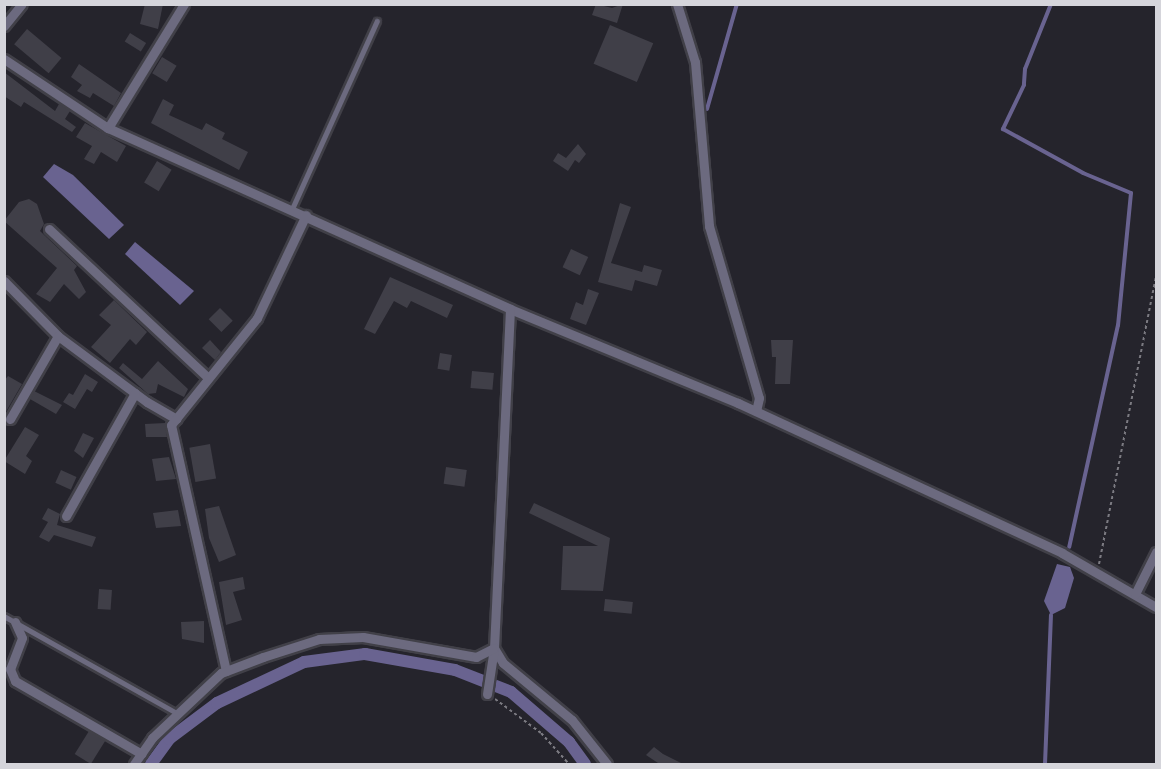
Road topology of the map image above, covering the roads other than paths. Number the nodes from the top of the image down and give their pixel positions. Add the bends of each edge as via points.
1 (22, 4) edge
2 (184, 4) edge
3 (677, 4) edge
4 (377, 21) dead end
5 (4, 26) edge
6 (4, 59) edge
7 (108, 128) junction
8 (292, 209) junction
9 (306, 215) junction
10 (49, 229) dead end
11 (4, 281) edge
12 (510, 309) junction
13 (58, 336) junction
14 (207, 377) junction
15 (135, 393) junction
16 (756, 411) junction
17 (10, 419) dead end
18 (177, 419) junction
19 (66, 516) dead end
20 (1156, 552) edge
21 (1135, 594) junction
22 (1156, 607) edge
23 (4, 616) edge
24 (15, 622) junction
25 (494, 648) junction
26 (226, 671) junction
27 (487, 694) road end
28 (177, 713) junction
29 (141, 754) junction
30 (134, 765) edge
31 (607, 765) edge

1 - 5 street
2 - 7 street
3 - 16 street via 695,63 709,226 759,398
4 - 8 lane
6 - 7 street
7 - 8 street
8 - 9 street
9 - 12 street
9 - 14 street via 257,318
10 - 14 street
11 - 13 street
12 - 16 street
12 - 25 street
13 - 15 street
13 - 17 street
14 - 18 street
15 - 18 street
15 - 19 street
16 - 21 street
18 - 26 street via 171,425
20 - 21 street
21 - 22 street
23 - 24 lane
24 - 28 lane
24 - 29 street via 21,638 10,669 15,681
25 - 26 street via 476,657 363,637 319,639
25 - 27 street
25 - 31 street via 503,663 572,720
26 - 28 street
28 - 29 street
29 - 30 street

